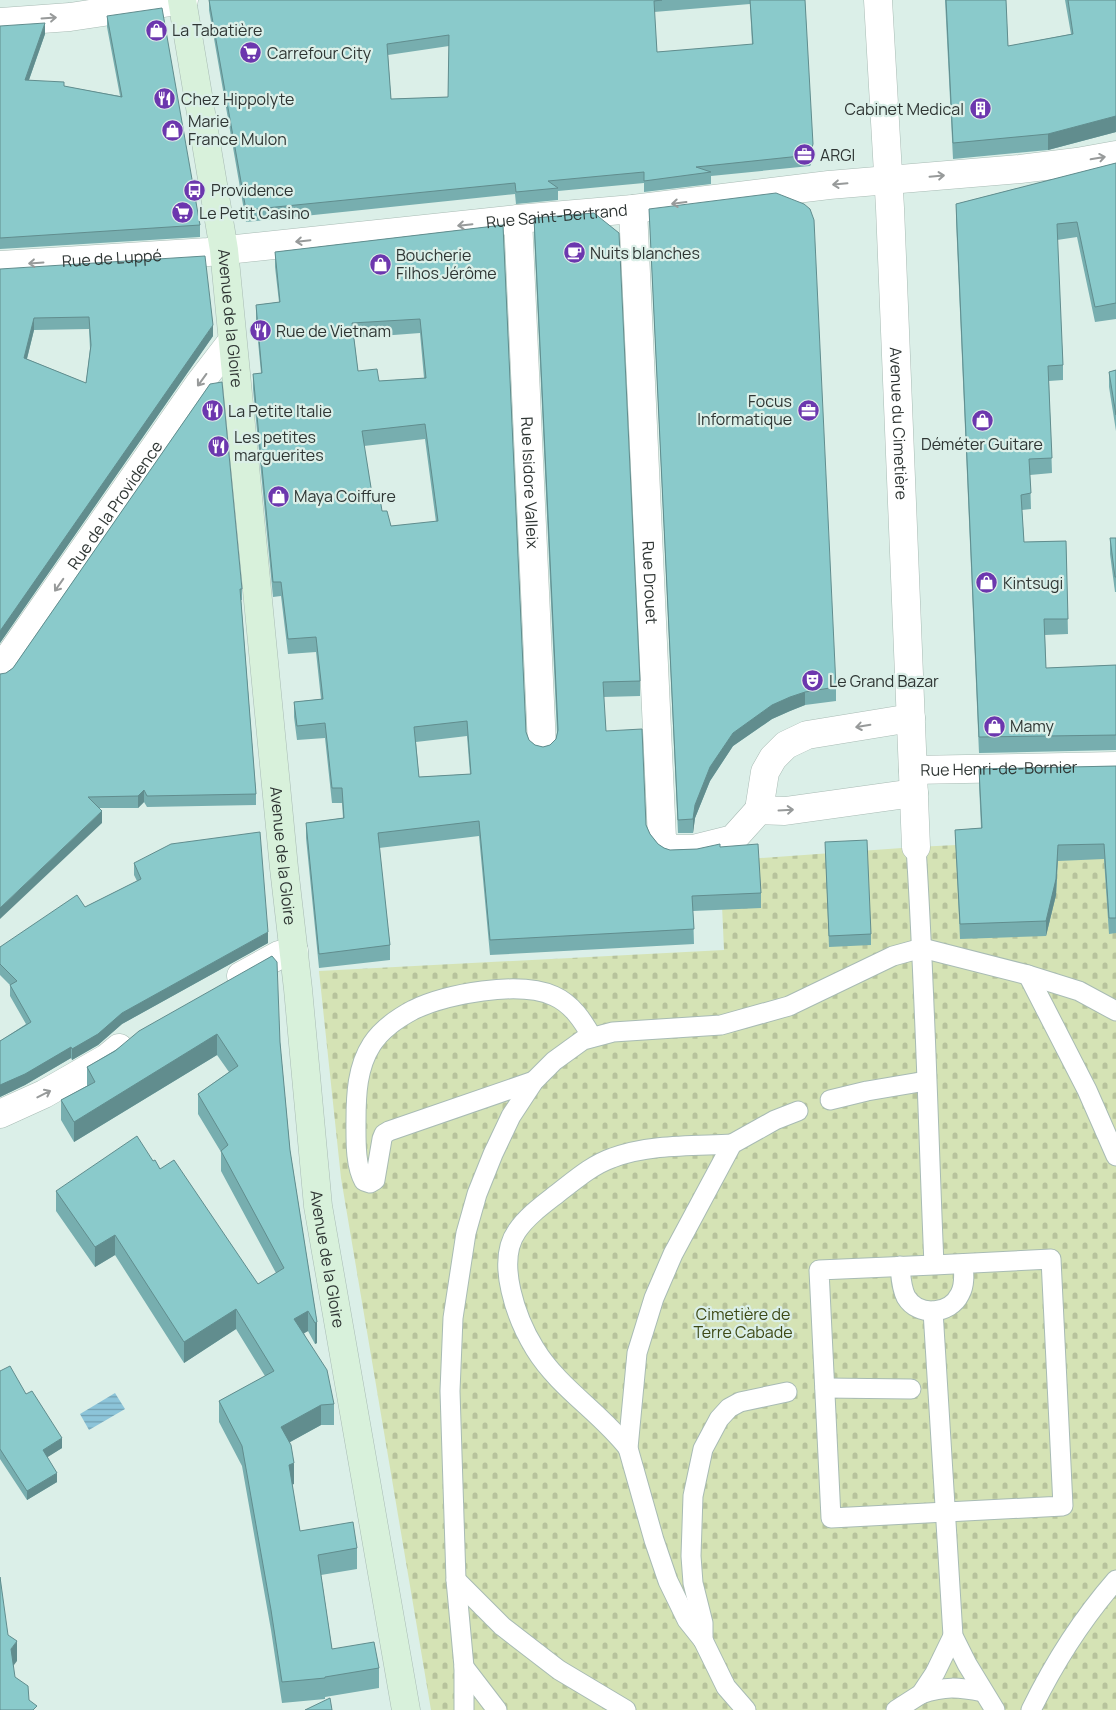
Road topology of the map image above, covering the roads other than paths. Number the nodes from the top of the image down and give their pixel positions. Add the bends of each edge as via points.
1 (183, 0) edge
2 (878, 0) edge
3 (0, 22) edge
4 (1116, 155) edge
5 (888, 180) junction
6 (633, 209) junction
7 (518, 219) junction
8 (224, 250) junction
9 (0, 265) edge
10 (232, 341) junction
11 (0, 670) edge
12 (911, 718) junction
13 (542, 746) edge
14 (1116, 766) edge
15 (914, 781) junction
16 (759, 810) junction
17 (916, 847) joint
18 (922, 948) junction
19 (294, 952) junction
20 (1028, 975) junction
21 (221, 987) edge
22 (1113, 1006) edge
23 (138, 1034) edge
24 (592, 1037) junction
25 (534, 1081) junction
26 (926, 1081) junction
27 (830, 1100) dead end
28 (798, 1111) dead end
29 (0, 1114) edge
30 (732, 1144) junction
31 (1116, 1156) edge
32 (963, 1264) junction
33 (934, 1265) junction
34 (900, 1266) junction
35 (933, 1311) junction
36 (824, 1388) junction
37 (911, 1389) dead end
38 (788, 1392) dead end
39 (628, 1448) junction
40 (945, 1512) junction
41 (456, 1580) junction
42 (1116, 1580) edge
43 (953, 1636) junction
44 (703, 1640) junction
45 (464, 1667) junction
46 (984, 1692) junction
47 (921, 1694) junction
48 (406, 1710) edge
49 (464, 1710) edge
50 (497, 1710) edge
51 (626, 1710) edge
52 (746, 1710) edge
53 (896, 1710) edge
54 (996, 1710) edge
55 (1031, 1710) edge

3 -> 1 street via 70,17
1 - 8 street, Avenue de la Gloire
2 - 5 street, Avenue du Cimetière
5 -> 4 street, Rue Saint-Bertrand via 1020,169
5 -> 6 street, Rue Saint-Bertrand
5 - 12 street, Avenue du Cimetière
6 - 7 street, Rue Saint-Bertrand
6 - 16 street, Rue Drouet via 662,839 670,849 693,849 733,839
7 -> 8 street, Rue Saint-Bertrand
7 - 13 street, Rue Isidore Valleix
8 -> 9 street, Rue de Luppé
8 - 10 street, Avenue de la Gloire
10 -> 11 street, Rue de la Providence
10 - 19 street, Avenue de la Gloire
12 - 15 street, Avenue du Cimetière
12 -> 16 street via 807,735 786,745 764,772
14 - 15 street, Rue Henri-de-Bornier
16 -> 15 street via 785,811
15 - 17 street, Avenue du Cimetière
17 - 18 lane
18 - 20 lane
18 - 24 lane via 893,956 789,1006 720,1025 613,1032
18 - 26 lane
19 - 21 street via 279,955
19 - 48 street, Avenue de la Gloire via 318,1206
20 - 22 lane
20 - 31 lane via 1087,1090
29 -> 23 street via 99,1063
24 - 25 lane via 574,1045
24 - 25 lane via 568,1005 554,996 516,988 434,1002 396,1020 372,1043 360,1075 356,1129 360,1173 364,1181 370,1183 375,1180 382,1139 389,1131
25 - 41 lane via 511,1116 493,1154 477,1194 465,1240 453,1318 450,1391
26 - 27 lane
26 - 33 lane
28 - 30 lane
30 - 39 lane via 684,1231 648,1315 637,1354
30 - 39 lane via 645,1150 612,1158 582,1174 525,1221 510,1244 512,1296 524,1331 564,1386 615,1431
32 - 33 lane
32 - 35 lane via 960,1296 947,1308
32 - 40 lane via 1051,1259 1063,1506
33 - 34 lane
34 - 35 lane via 907,1298 913,1305
34 - 36 lane via 819,1270
35 - 40 lane
36 - 37 lane
36 - 40 lane via 831,1518
38 - 44 lane via 752,1398 729,1408 719,1419 703,1449 693,1496 691,1556
39 - 44 lane via 668,1581 687,1620
40 - 43 lane
41 - 45 lane
41 - 51 lane via 502,1626 552,1665
42 - 55 lane via 1095,1603 1070,1640
43 - 46 lane
43 - 47 lane
44 - 52 lane via 726,1687
45 - 49 lane
45 - 50 lane
46 - 47 lane via 940,1688
46 - 54 lane
47 - 53 lane

